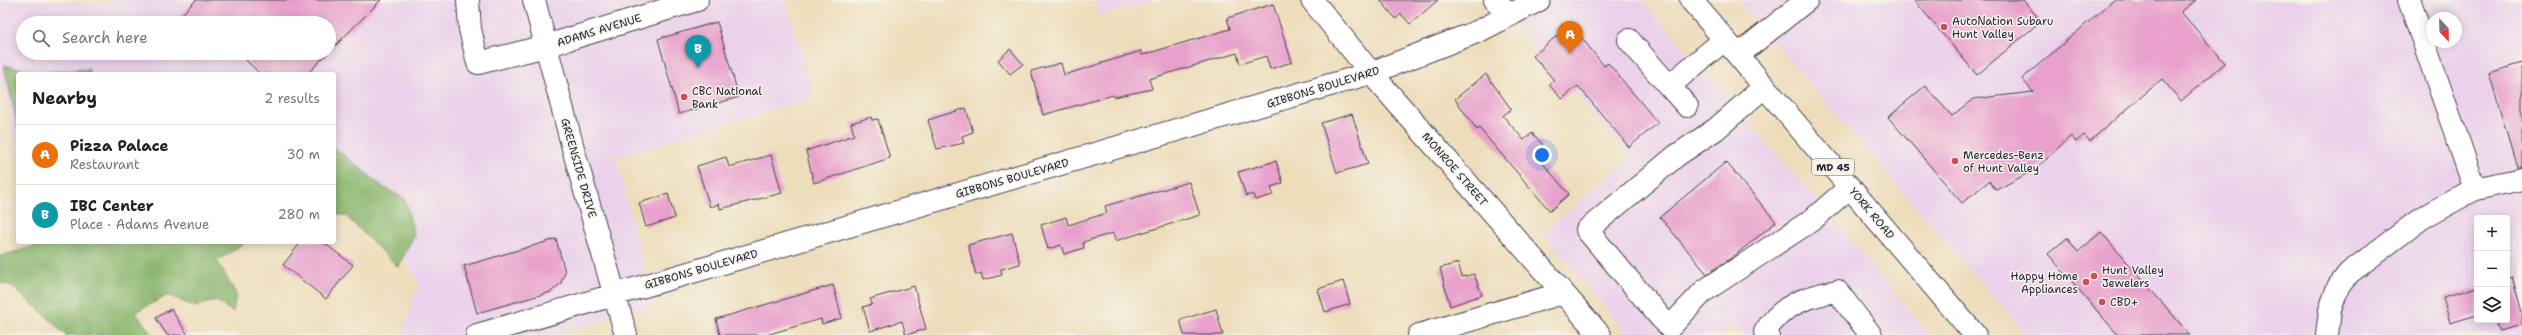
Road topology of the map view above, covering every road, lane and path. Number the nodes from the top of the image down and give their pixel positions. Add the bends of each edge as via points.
1 (468, 0) edge
2 (534, 0) edge
3 (697, 0) edge
4 (1312, 0) edge
5 (1539, 0) edge
6 (1691, 0) edge
7 (1807, 0) edge
8 (2409, 0) edge
9 (1502, 8) edge
10 (1629, 40) dead end
11 (546, 46) junction
12 (1731, 47) junction
13 (1371, 73) junction
14 (1669, 86) junction
15 (1764, 86) junction
16 (1687, 106) dead end
17 (2522, 178) edge
18 (1850, 187) junction
19 (2475, 189) junction
20 (1563, 293) junction
21 (614, 294) junction
22 (1970, 334) edge
23 (477, 335) edge
24 (626, 335) edge
25 (1419, 335) edge
26 (1600, 335) edge
27 (1768, 335) edge
28 (1871, 335) edge
29 (2327, 335) edge

1 - 11 street, ADAMS AVENUE via 470,29 478,63
2 - 11 street, GREENSIDE DRIVE
3 - 11 street, ADAMS AVENUE
4 - 13 street, MONROE STREET
5 - 9 street, GIBBONS BOULEVARD
6 - 12 street, YORK ROAD / MD 45
7 - 12 street
8 - 19 street
9 - 13 street, GIBBONS BOULEVARD via 1479,31
10 - 14 street
11 - 21 street, GREENSIDE DRIVE
12 - 14 street
12 - 15 street, YORK ROAD / MD 45
13 - 20 street, MONROE STREET
13 - 21 street, GIBBONS BOULEVARD
14 - 16 street
15 - 18 street, YORK ROAD / MD 45
15 - 18 street via 1716,129 1676,156 1587,230 1670,327 1704,291 1812,220
17 - 19 street
18 - 22 street, YORK ROAD / MD 45
19 - 29 street via 2422,218 2350,273 2338,287 2330,310
20 - 25 street
20 - 26 street, MONROE STREET
21 - 23 street, GIBBONS BOULEVARD
21 - 24 street, GREENSIDE DRIVE
27 - 28 street via 1765,332 1774,318 1790,306 1810,296 1837,292

